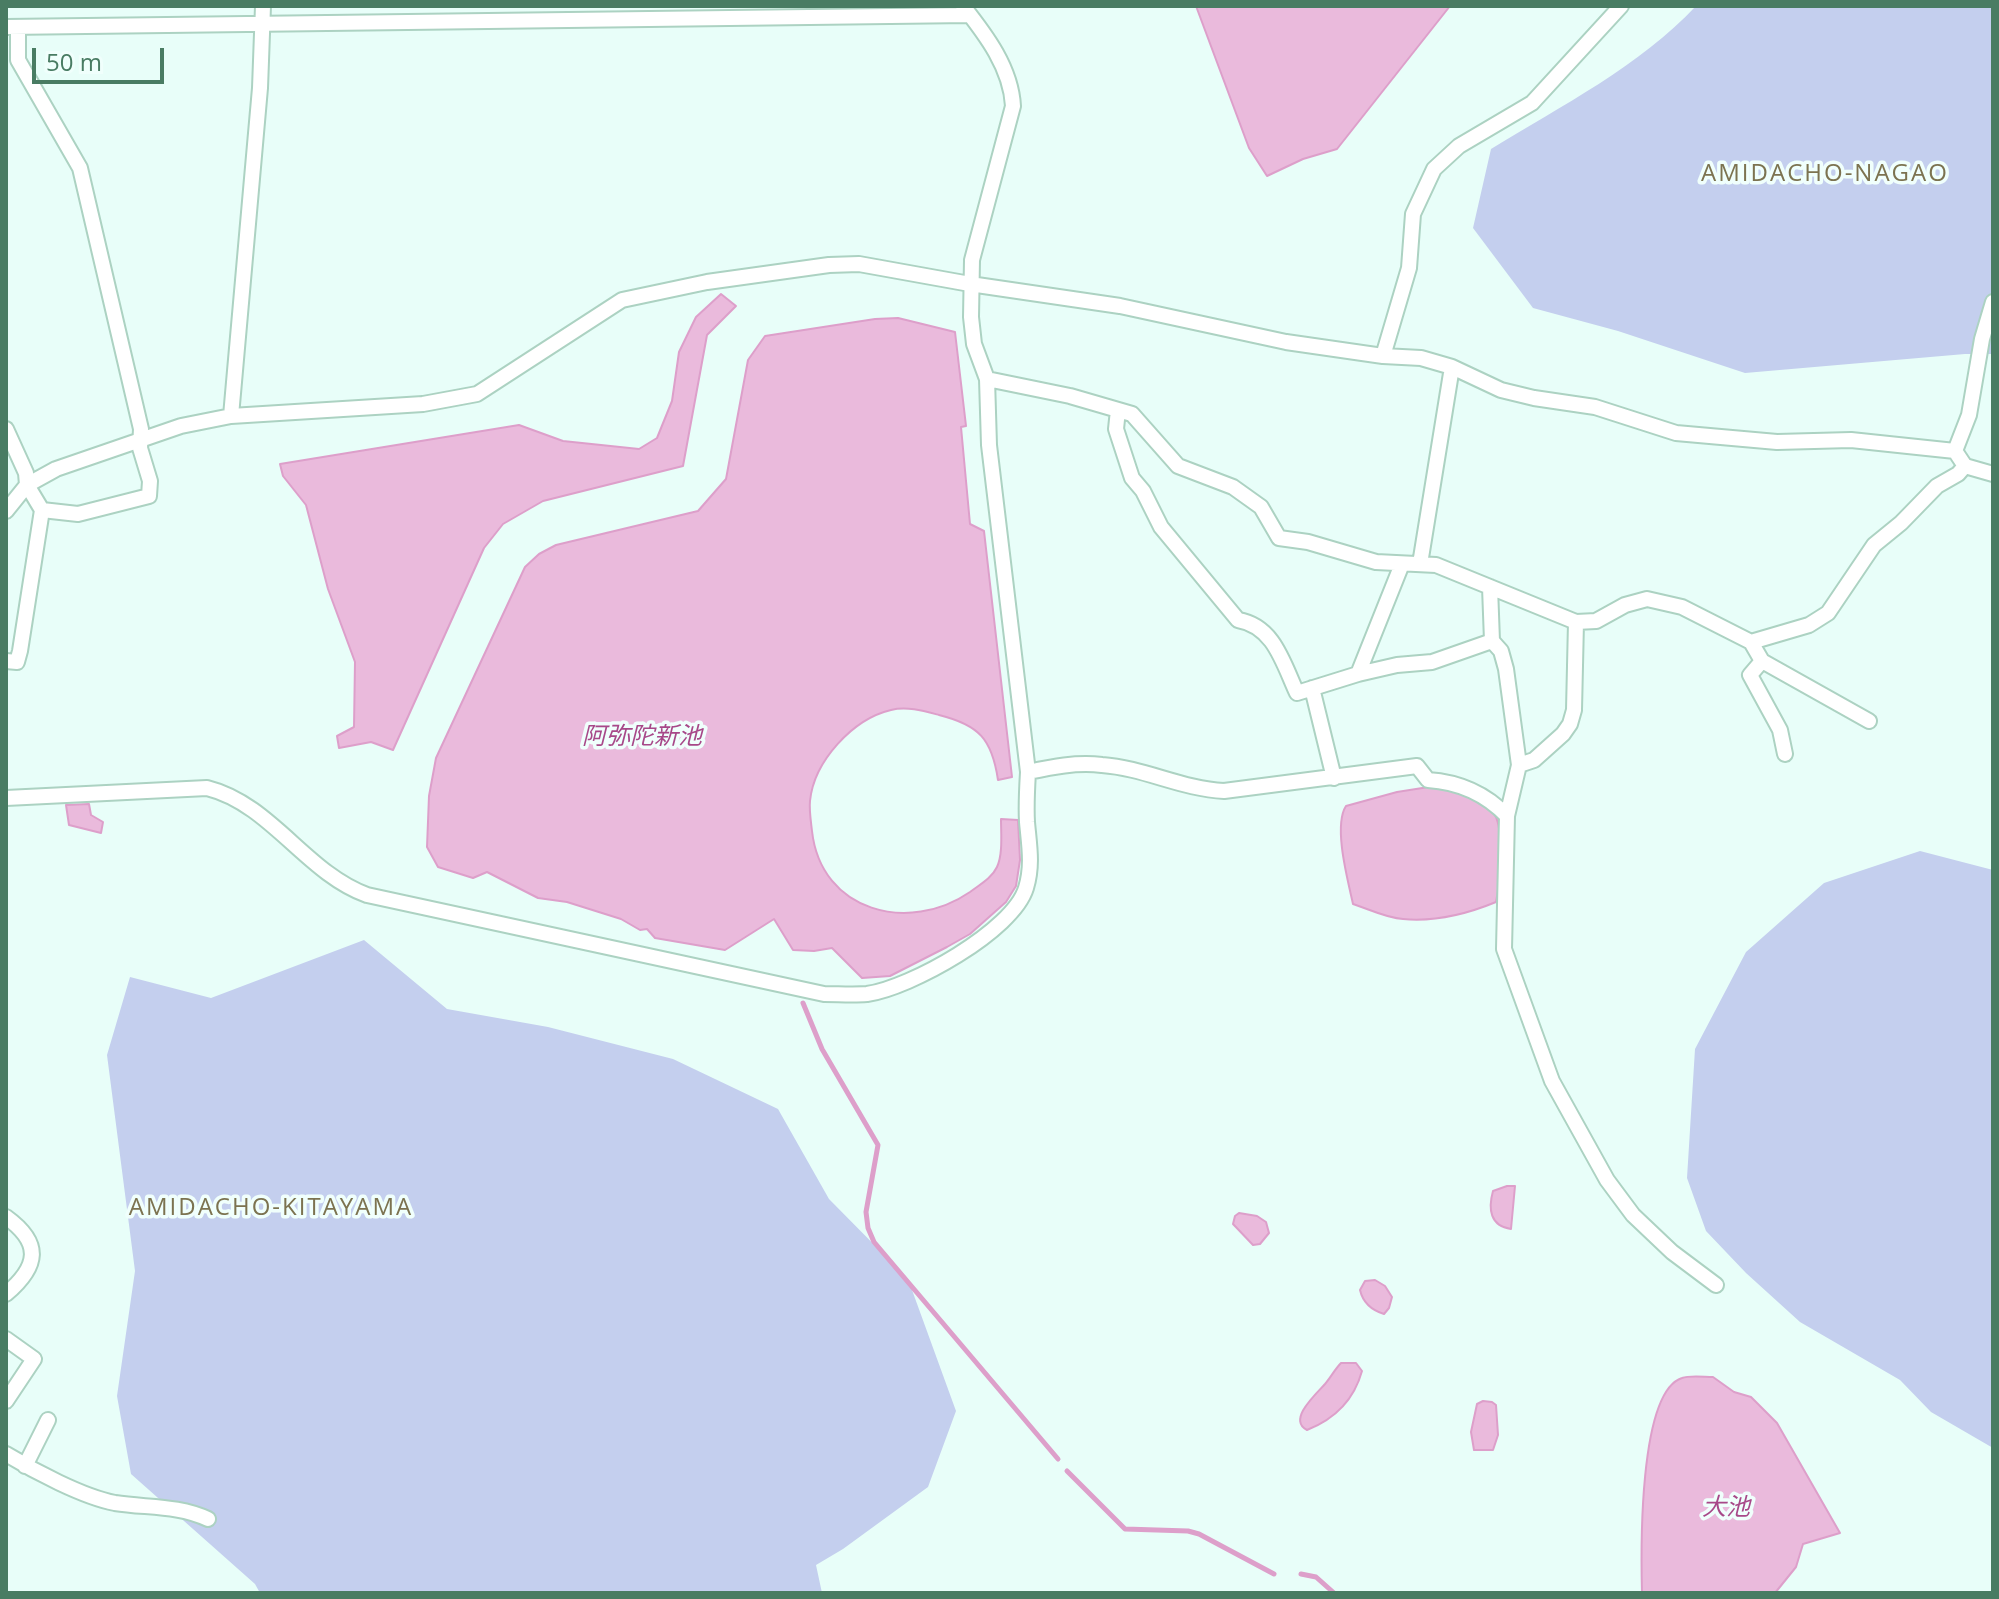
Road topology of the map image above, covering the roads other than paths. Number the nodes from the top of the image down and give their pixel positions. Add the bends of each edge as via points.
1 (263, 6) edge
2 (1621, 6) edge
3 (966, 10) edge
4 (263, 23) junction
5 (12, 27) edge
6 (970, 284) junction
7 (1993, 302) edge
8 (1383, 356) junction
9 (1452, 367) junction
10 (987, 379) junction
11 (1118, 410) junction
12 (231, 416) junction
13 (6, 429) edge
14 (142, 437) junction
15 (1955, 451) junction
16 (1965, 466) junction
17 (1993, 474) edge
18 (27, 485) junction
19 (42, 510) junction
20 (6, 511) edge
21 (1402, 564) junction
22 (1420, 564) junction
23 (1490, 587) junction
24 (1576, 622) junction
25 (1492, 641) junction
26 (1751, 642) junction
27 (6, 661) edge
28 (1762, 661) junction
29 (1358, 674) junction
30 (1312, 688) junction
31 (1869, 721) dead end
32 (1785, 754) dead end
33 (1519, 765) junction
34 (1028, 772) junction
35 (1334, 778) junction
36 (6, 798) edge
37 (1507, 816) junction
38 (6, 1217) edge
39 (1716, 1285) dead end
40 (6, 1294) edge
41 (6, 1339) edge
42 (6, 1401) edge
43 (48, 1420) dead end
44 (6, 1454) edge
45 (25, 1466) junction
46 (208, 1519) dead end

1 - 4 street
2 - 8 street via 1532,103 1459,146 1434,169 1413,214 1409,268
3 - 4 street
3 - 6 street via 1005,67 1013,106
4 - 5 street
4 - 12 street
5 - 14 street via 18,60 80,168
6 - 8 street via 1120,306 1286,342
6 - 10 street via 974,344
6 - 12 street via 859,264 707,282 622,300 477,394 423,404
7 - 15 street via 1969,415
8 - 9 street via 1421,358
9 - 15 street via 1501,390 1595,407 1676,433 1777,442 1851,440
9 - 22 street
10 - 11 street
10 - 34 street via 989,445
11 - 21 street via 1132,414 1178,466 1233,487 1261,507 1279,538
11 - 30 street via 1116,429 1132,478 1161,527 1238,620 1253,623 1275,643 1297,693
12 - 14 street
13 - 18 street
14 - 18 street
14 - 19 street via 149,496 78,514
15 - 16 street
16 - 17 street
16 - 26 street via 1874,545 1828,613 1809,625
18 - 19 street
18 - 20 street
19 - 27 street via 20,651 17,662
21 - 22 street
21 - 29 street
22 - 23 street via 1461,573
23 - 24 street
23 - 25 street
24 - 26 street via 1596,621 1647,599 1682,607
24 - 33 street via 1570,724 1534,760
25 - 29 street via 1432,662
25 - 33 street via 1501,651 1509,682
26 - 28 street
28 - 31 street
28 - 32 street via 1750,675 1780,730
29 - 30 street
30 - 35 street
33 - 37 street
34 - 35 street via 1068,764 1103,765 1224,791
34 - 36 street via 1032,861 1025,891 1007,919 909,982 867,994 824,994 367,895 332,877 242,803 215,790
35 - 37 street via 1417,766 1428,780 1471,789
37 - 39 street via 1504,949 1552,1081 1607,1180 1633,1215
38 - 40 street via 31,1241 31,1259 20,1283
41 - 42 street via 34,1359
43 - 45 street
44 - 45 street
45 - 46 street via 112,1502 187,1509

